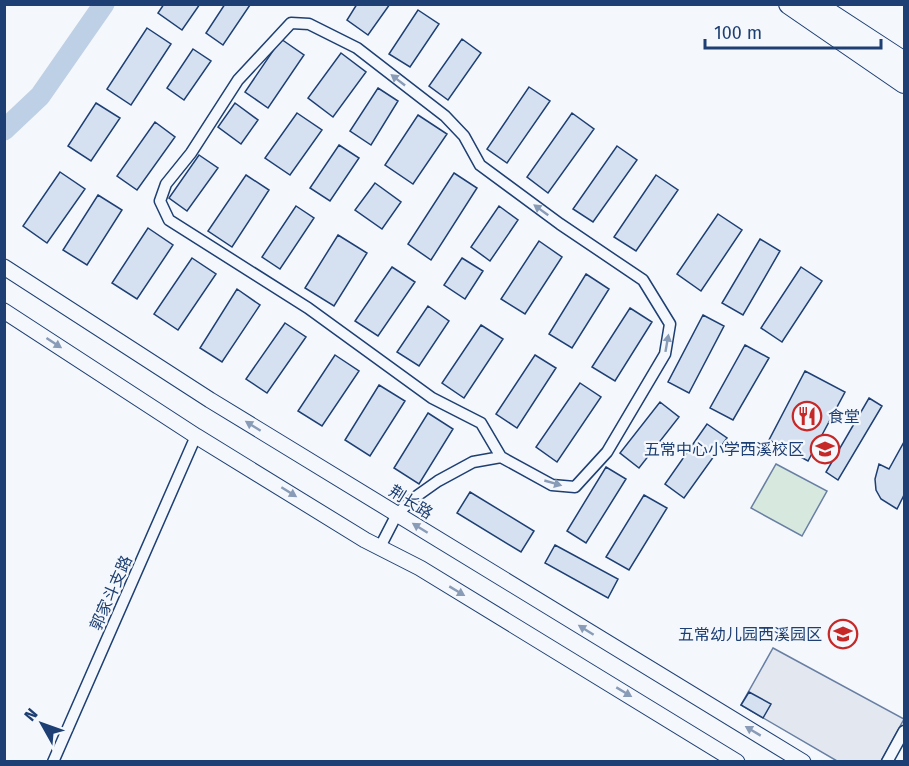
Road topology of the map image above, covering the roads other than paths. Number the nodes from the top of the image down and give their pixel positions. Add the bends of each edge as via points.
1 (789, 4) edge
2 (822, 9) edge
3 (904, 56) edge
4 (904, 62) edge
5 (904, 83) edge
6 (4, 267) edge
7 (4, 311) edge
8 (196, 436) junction
9 (501, 457) junction
10 (397, 514) junction
11 (380, 547) junction
12 (904, 731) edge
13 (53, 762) edge
14 (737, 762) edge
15 (803, 762) edge
16 (887, 762) edge

1 - 5 highway
2 - 3 highway
2 - 4 highway
10 -> 6 main road, 荆长路
7 -> 8 main road
8 -> 11 main road
8 - 13 street, 郭家斗支路
9 -> 9 street via 552,485 575,487 607,452 665,354 670,324 643,279 480,165 464,136 445,116 357,48 309,24 291,23 238,80 166,184 160,201 170,220 308,308 432,398 481,423
9 - 10 street via 473,462 438,481
10 - 11 street
15 -> 10 main road, 荆长路
11 -> 14 main road
12 - 16 street

